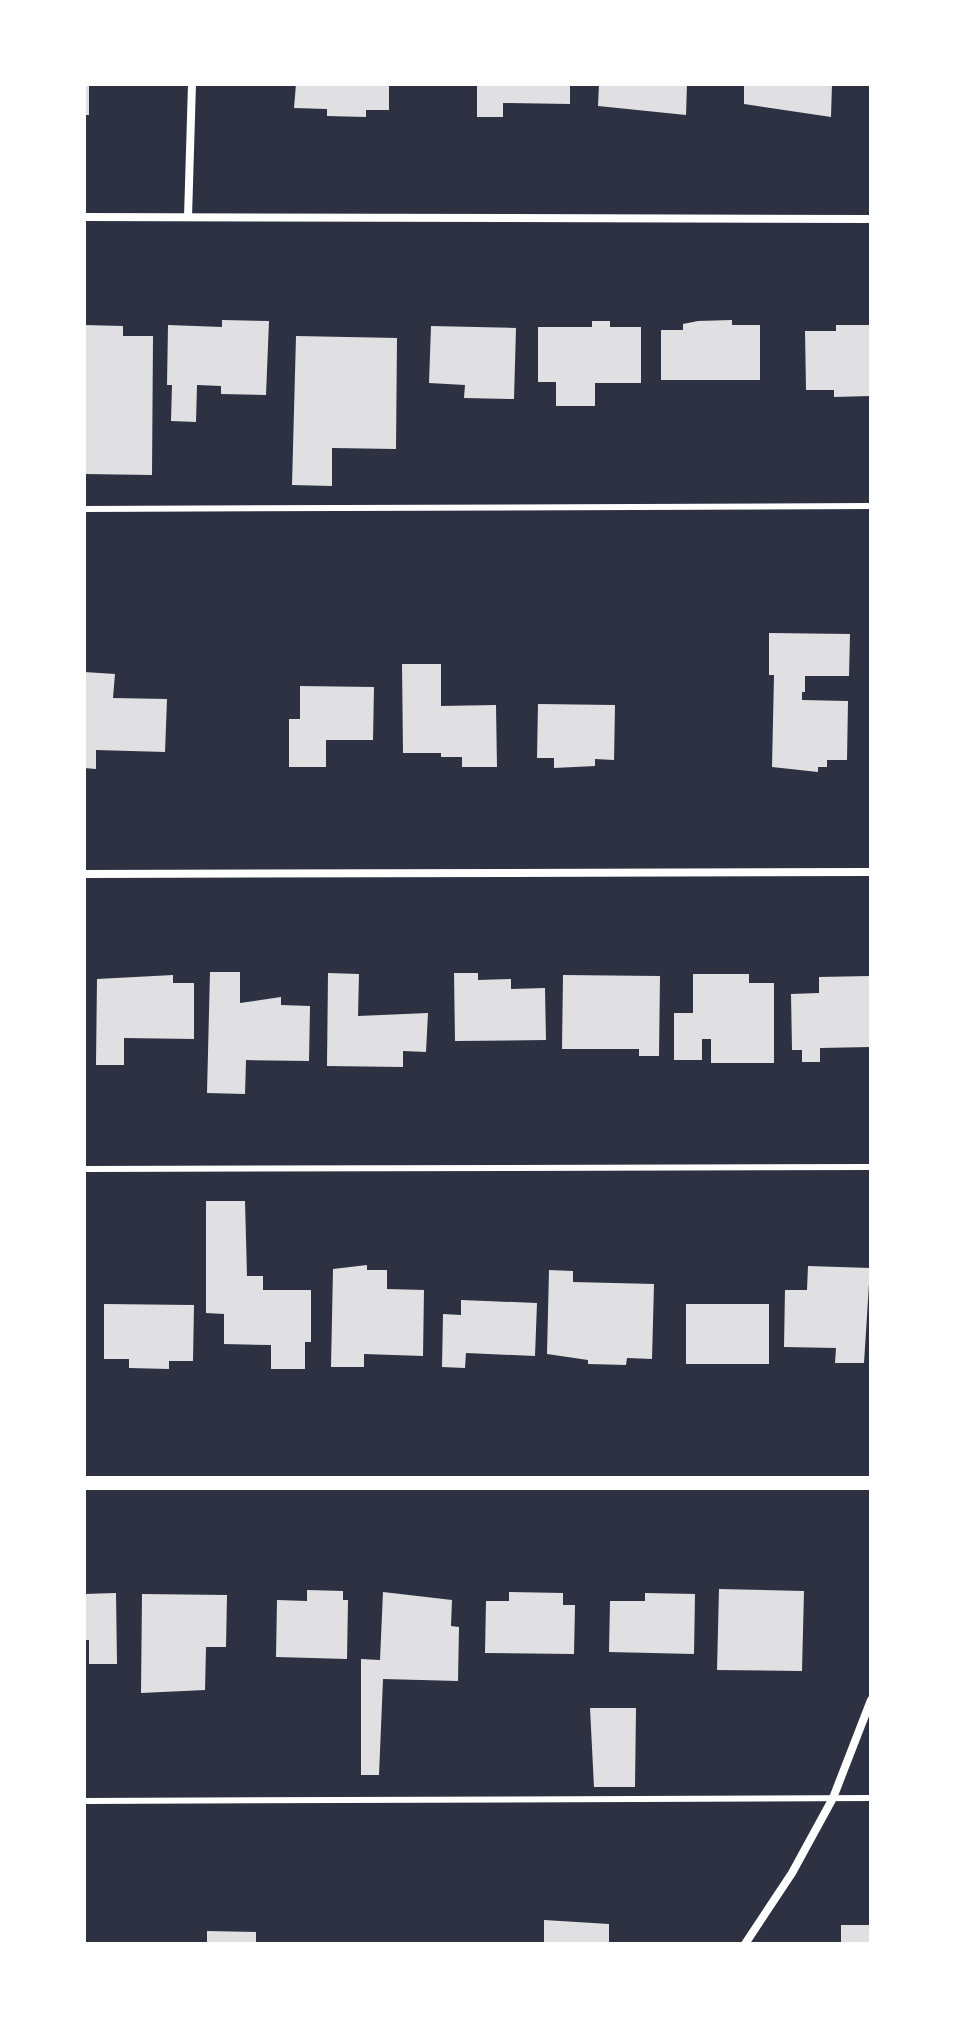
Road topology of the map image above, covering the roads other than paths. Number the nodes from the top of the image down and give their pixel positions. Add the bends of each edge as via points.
1 (192, 84) edge
2 (84, 217) edge
3 (188, 217) junction
4 (871, 219) edge
5 (871, 506) edge
6 (84, 509) edge
7 (871, 872) edge
8 (84, 874) edge
9 (871, 1167) edge
10 (84, 1169) edge
11 (84, 1483) edge
12 (871, 1483) edge
13 (871, 1700) edge
14 (833, 1798) junction
15 (871, 1798) edge
16 (84, 1801) edge
17 (745, 1944) edge

1 - 3 street
2 - 3 street
3 - 4 street
5 - 6 lane
7 - 8 street
9 - 10 lane
11 - 12 street
13 - 14 street
14 - 15 lane
14 - 16 lane
14 - 17 street

